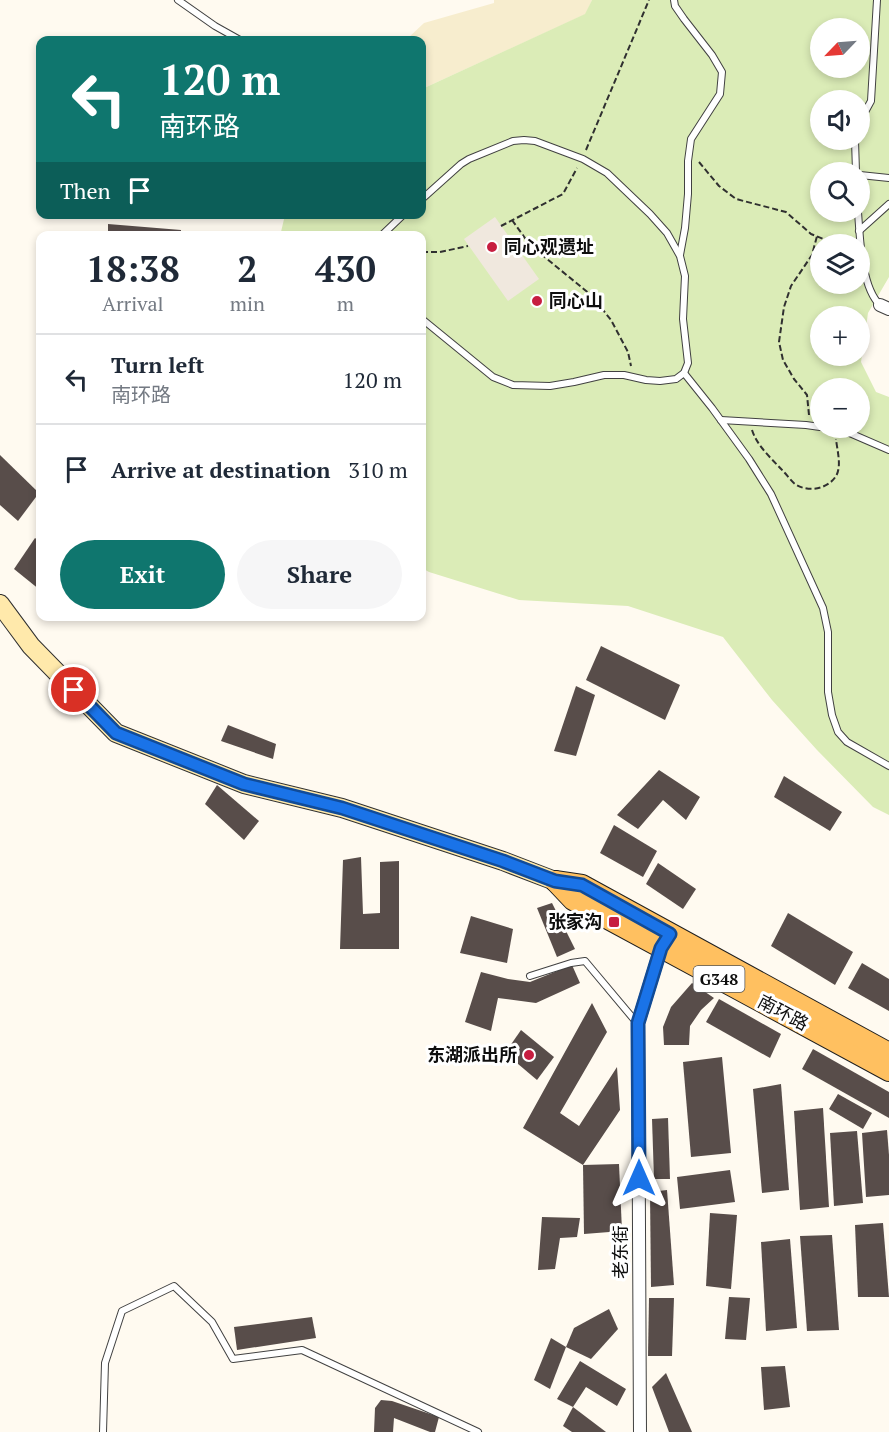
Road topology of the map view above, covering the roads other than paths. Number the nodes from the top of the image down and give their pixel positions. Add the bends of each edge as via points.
1 (178, 0) edge
2 (674, 0) edge
3 (877, 0) edge
4 (233, 36) edge
5 (870, 103) edge
6 (870, 176) edge
7 (889, 178) edge
8 (426, 195) edge
9 (889, 204) edge
10 (399, 219) edge
11 (859, 222) edge
12 (386, 231) edge
13 (859, 231) junction
14 (680, 255) junction
15 (884, 307) edge
16 (426, 322) edge
17 (684, 373) junction
18 (721, 420) junction
19 (810, 425) edge
20 (861, 438) edge
21 (889, 450) edge
22 (0, 604) edge
23 (889, 766) edge
24 (555, 881) joint
25 (665, 941) junction
26 (530, 976) dead end
27 (638, 1023) junction
28 (889, 1053) edge
29 (889, 1071) edge
30 (103, 1432) edge
31 (478, 1432) edge
32 (640, 1432) edge

1 - 4 lane
2 - 14 lane via 722,72 720,93 691,139
3 - 5 lane
6 - 7 lane
8 - 14 lane via 469,159 513,141 535,141 583,159 607,173 667,233
9 - 13 lane
10 - 12 lane
11 - 13 lane
13 - 15 lane via 872,295
14 - 17 lane via 685,276 683,319 688,363
16 - 17 lane via 492,377 513,385 550,386 603,375 660,381 676,379
17 - 18 lane
18 - 19 lane
18 - 23 lane via 771,494 823,608 828,632 828,692 838,732 847,742
20 - 21 lane
22 - 24 main road, 南环路 / G348 via 31,646 116,733 244,784 342,808
24 - 25 main road, 南环路 / G348 via 573,900
25 - 27 street, 老东街
25 - 28 main road, 南环路 / G348
25 - 29 main road, 南环路 / G348
26 - 27 lane via 585,961
27 - 32 street, 老东街
30 - 31 lane via 105,1363 122,1311 174,1286 212,1322 233,1359 302,1350

